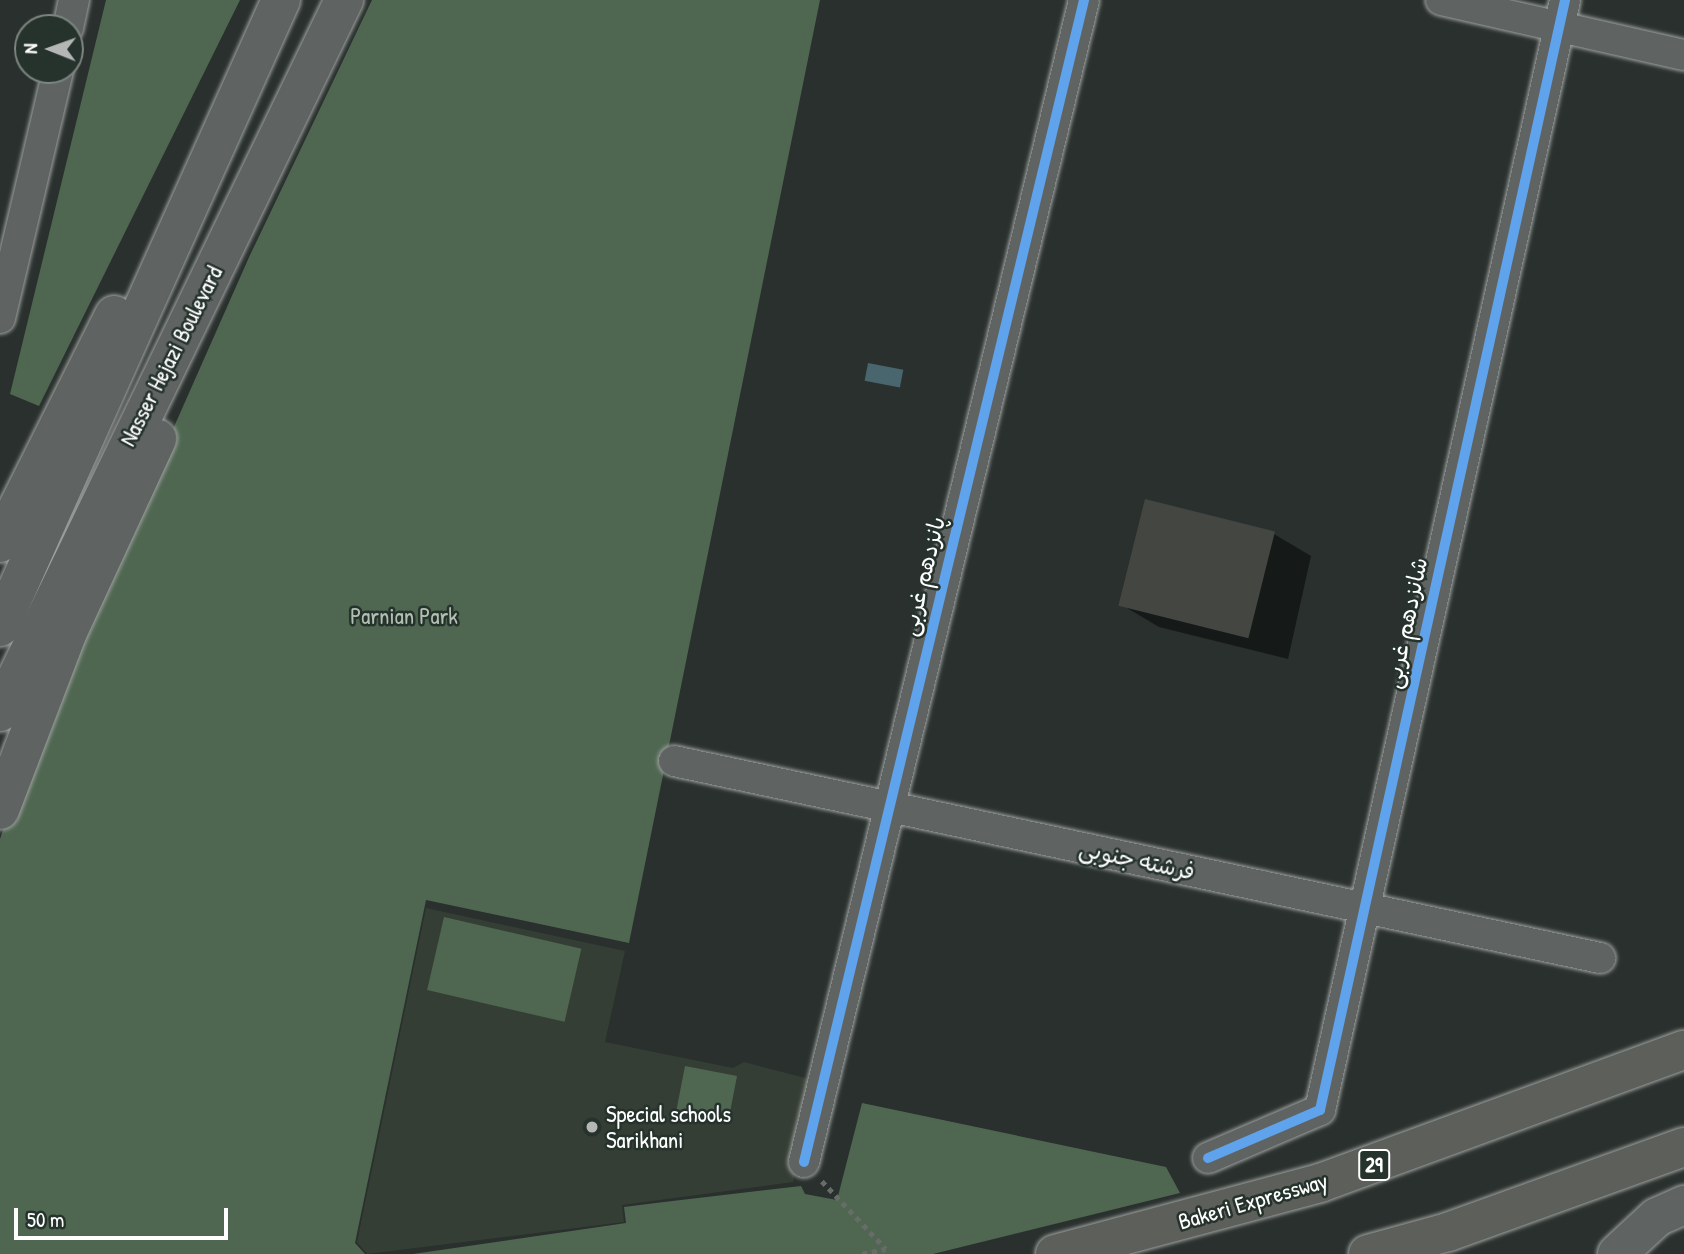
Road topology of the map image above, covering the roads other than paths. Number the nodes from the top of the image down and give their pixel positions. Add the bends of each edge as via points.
1 (281, 0) edge
2 (344, 0) edge
3 (1084, 0) edge
4 (1441, 0) edge
5 (1561, 13) edge
6 (1684, 55) edge
7 (55, 84) edge
8 (204, 163) junction
9 (255, 188) junction
10 (0, 318) edge
11 (0, 543) edge
12 (0, 627) edge
13 (0, 712) edge
14 (674, 761) dead end
15 (889, 807) junction
16 (0, 810) edge
17 (1364, 908) junction
18 (1600, 958) dead end
19 (1684, 1050) edge
20 (1684, 1147) edge
21 (1208, 1158) dead end
22 (804, 1162) road end
23 (1684, 1205) edge
24 (1055, 1254) edge
25 (1368, 1254) edge
26 (1617, 1254) edge

1 - 8 main road, Nasser Hejazi Boulevard
2 - 9 main road, Nasser Hejazi Boulevard
3 - 15 street, پانزدهم غربی
4 - 5 street
5 - 6 street
5 - 17 street, شانزدهم غربی
7 - 10 street
8 - 11 main road via 84,365
8 - 12 main road, Nasser Hejazi Boulevard
9 - 13 main road, Nasser Hejazi Boulevard
9 - 16 main road via 185,376 68,632
14 - 15 street, فرشته جنوبی
15 - 17 street, فرشته جنوبی
15 - 22 street, پانزدهم غربی
17 - 18 street, فرشته جنوبی
17 - 21 street, شانزدهم غربی via 1320,1110
19 - 24 highway, Bakeri Expressway / 29 via 1320,1183
20 - 25 highway via 1448,1233
23 - 26 main road via 1657,1217

